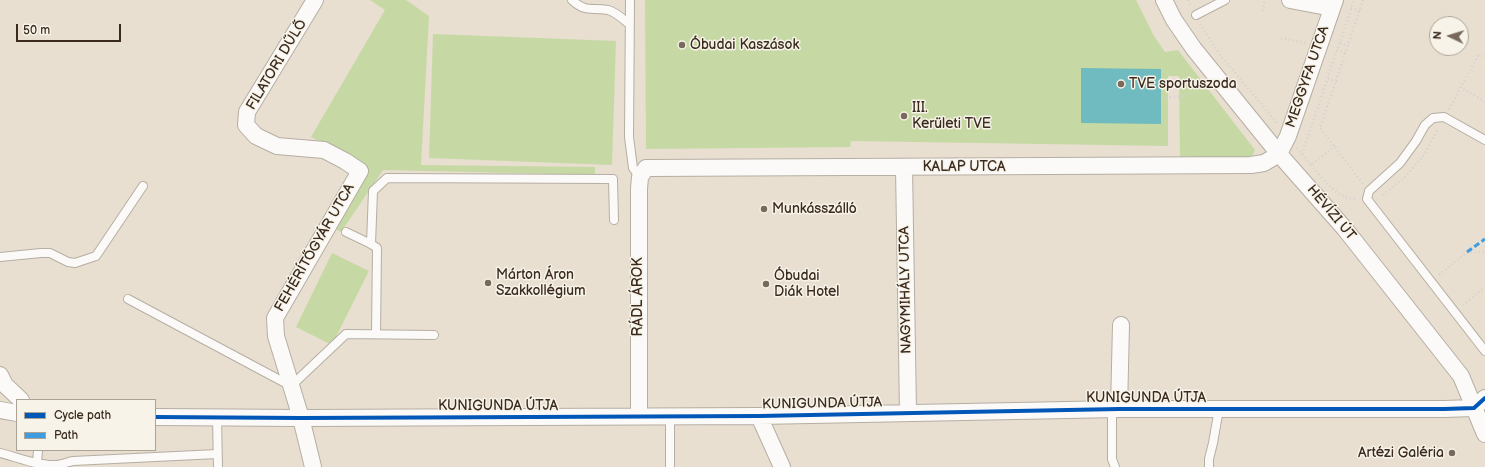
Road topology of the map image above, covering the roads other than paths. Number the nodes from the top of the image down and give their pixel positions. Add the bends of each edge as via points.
1 (315, 0) edge
2 (572, 0) edge
3 (630, 0) edge
4 (1164, 0) edge
5 (1225, 0) edge
6 (1290, 0) edge
7 (1333, 4) edge
8 (1196, 15) road end
9 (630, 24) junction
10 (1485, 140) edge
11 (1279, 154) junction
12 (904, 167) junction
13 (360, 171) joint
14 (643, 173) junction
15 (143, 186) dead end
16 (614, 220) dead end
17 (346, 232) dead end
18 (371, 244) junction
19 (0, 257) edge
20 (128, 299) dead end
21 (1121, 325) dead end
22 (376, 334) junction
23 (434, 335) dead end
24 (1485, 351) edge
25 (0, 375) edge
26 (292, 386) junction
27 (20, 399) edge
28 (1480, 403) edge
29 (1219, 408) junction
30 (1116, 409) junction
31 (0, 410) edge
32 (908, 412) junction
33 (16, 413) edge
34 (639, 416) junction
35 (670, 416) junction
36 (759, 416) junction
37 (156, 417) edge
38 (217, 417) junction
39 (301, 418) junction
40 (1485, 434) edge
41 (38, 451) edge
42 (0, 453) edge
43 (217, 454) junction
44 (40, 465) edge
45 (218, 467) edge
46 (313, 467) edge
47 (670, 467) edge
48 (782, 467) edge
49 (1115, 467) edge
50 (1209, 467) edge

1 - 13 street, FILATORI DŰLŐ via 247,112 246,126 256,136 277,146 324,150
2 - 9 lane via 584,9 609,10
3 - 9 lane
4 - 11 street, HÉVÍZI ÚT via 1194,50
5 - 8 lane
6 - 7 street
7 - 11 street, MEGGYFA UTCA via 1288,136
9 - 14 lane via 629,137 633,168
10 - 24 lane via 1444,118 1433,118 1400,163 1368,191 1367,199
11 - 12 street, KALAP UTCA via 1264,163 1251,165
11 - 28 street, HÉVÍZI ÚT via 1345,229
12 - 14 street, KALAP UTCA
12 - 32 street, NAGYMIHÁLY UTCA
13 - 26 street, FEHÉRÍTŐGYÁR UTCA via 275,318 276,336
14 - 34 street, RÁDL ÁROK via 638,189
15 - 19 lane via 96,256 75,263 50,253
16 - 18 lane via 613,179 387,178 373,191
17 - 18 lane
18 - 22 lane via 377,248
20 - 26 lane
21 - 30 street
22 - 23 lane
22 - 26 lane via 346,334
25 - 27 street via 5,385
26 - 39 street, FEHÉRÍTŐGYÁR UTCA
28 - 29 street, KUNIGUNDA ÚTJA
28 - 40 street, HÉVÍZI ÚT
29 - 30 street, KUNIGUNDA ÚTJA
29 - 50 lane
30 - 32 street, KUNIGUNDA ÚTJA
30 - 49 lane via 1112,459
31 - 33 street
32 - 36 street, KUNIGUNDA ÚTJA
34 - 35 street, KUNIGUNDA ÚTJA
34 - 39 street, KUNIGUNDA ÚTJA
35 - 36 street, KUNIGUNDA ÚTJA
35 - 47 lane
36 - 48 street
37 - 38 street, KUNIGUNDA ÚTJA
38 - 39 street, KUNIGUNDA ÚTJA
38 - 43 lane
39 - 46 street, FEHÉRÍTŐGYÁR UTCA
41 - 44 lane
42 - 44 lane
43 - 44 lane
43 - 45 lane

